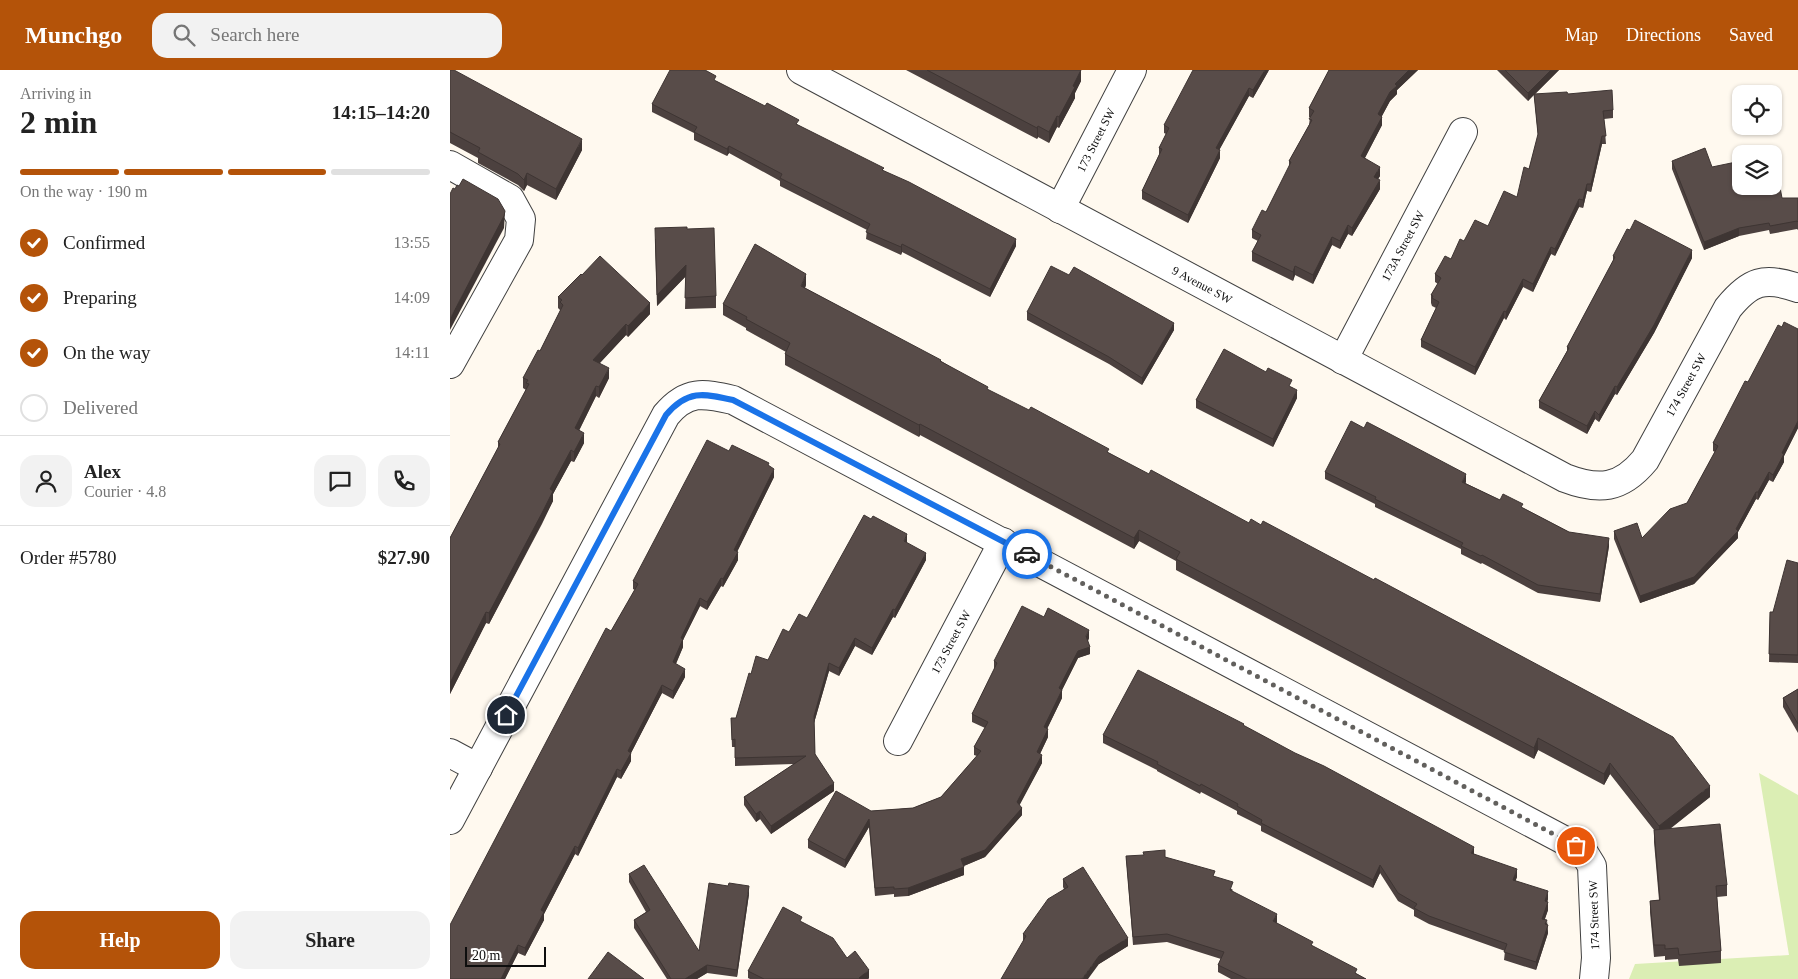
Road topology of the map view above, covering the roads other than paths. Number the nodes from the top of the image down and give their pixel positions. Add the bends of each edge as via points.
1 (801, 70) edge
2 (1132, 70) edge
3 (1463, 132) dead end
4 (450, 166) edge
5 (1060, 209) junction
6 (1798, 288) edge
7 (1343, 360) junction
8 (450, 364) edge
9 (1607, 486) joint
10 (1004, 542) junction
11 (898, 741) dead end
12 (450, 753) edge
13 (478, 768) junction
14 (450, 820) edge
15 (1594, 979) edge

1 - 5 street, 9 Avenue SW
2 - 5 street, 173 Street SW
3 - 7 street, 173A Street SW
4 - 8 street via 510,199 521,218 518,240
5 - 7 street, 9 Avenue SW
6 - 9 street, 174 Street SW via 1781,282 1764,282 1750,286 1738,296 1728,308 1645,460 1623,481
7 - 9 street, 9 Avenue SW via 1564,478 1579,484
10 - 11 street, 173 Street SW
10 - 13 street via 733,400 709,394 688,396 666,415
10 - 15 street, 174 Street SW via 1576,846 1592,866
12 - 13 street
13 - 14 street

